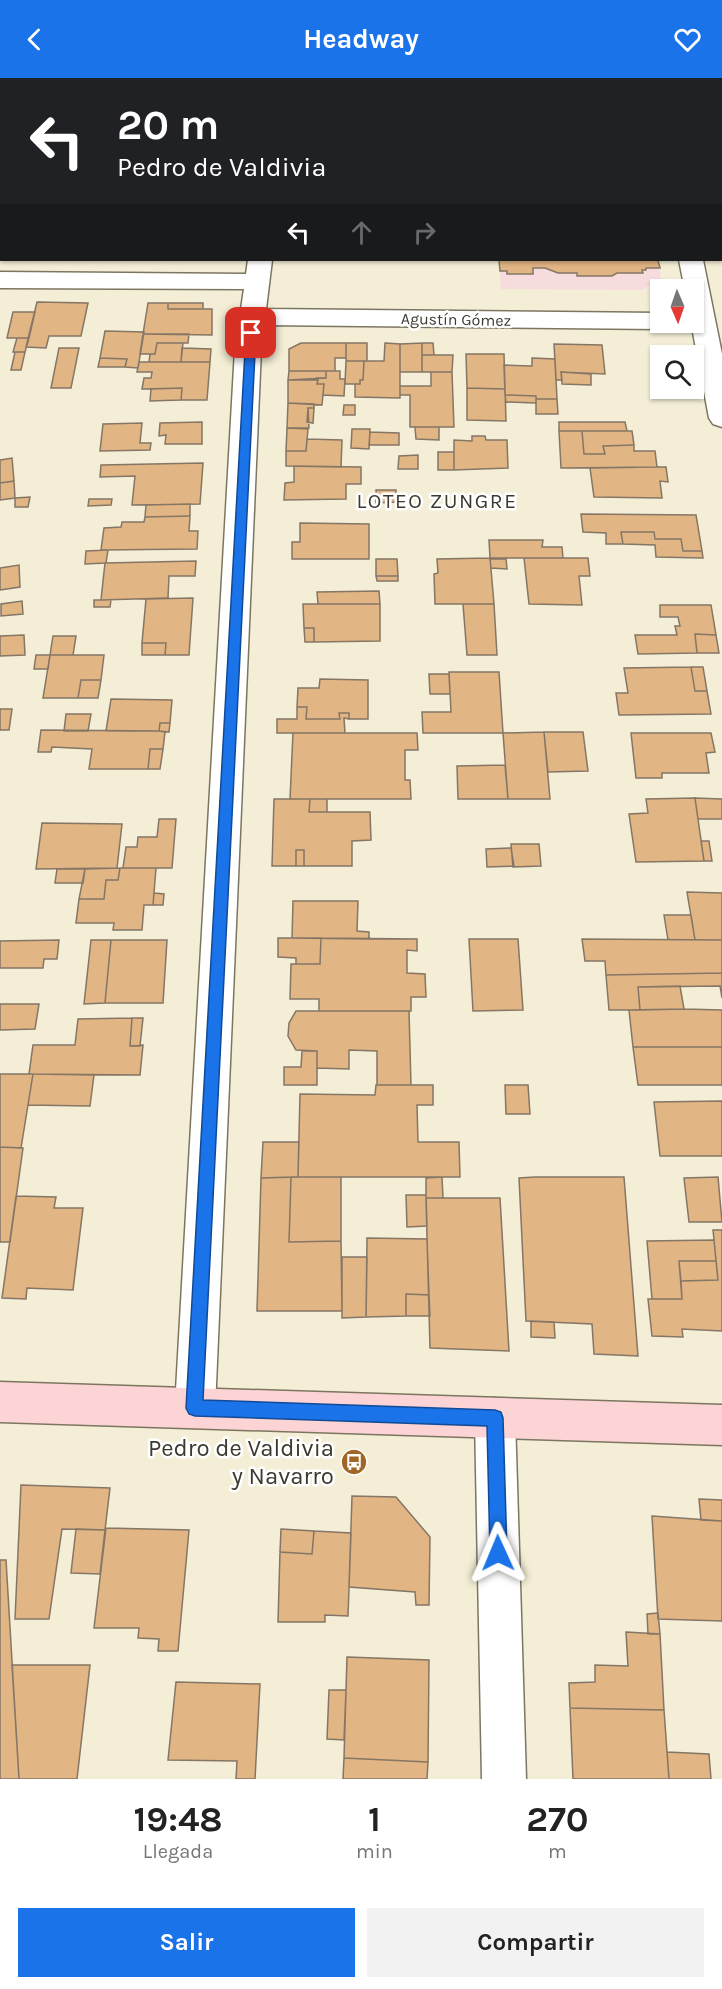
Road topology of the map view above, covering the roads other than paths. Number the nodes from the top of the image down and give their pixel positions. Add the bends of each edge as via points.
1 (692, 261) edge
2 (259, 271) edge
3 (694, 279) edge
4 (0, 280) edge
5 (253, 317) junction
6 (650, 321) edge
7 (701, 333) edge
8 (722, 418) edge
9 (0, 1402) edge
10 (195, 1408) junction
11 (495, 1418) junction
12 (722, 1425) edge
13 (504, 1779) edge

1 - 3 street
2 - 4 street
2 - 5 street
5 - 6 street, Agustín Gómez
5 - 10 street via 248,349
7 - 8 street
9 - 10 street
10 - 11 street
11 - 12 street
11 - 13 street

